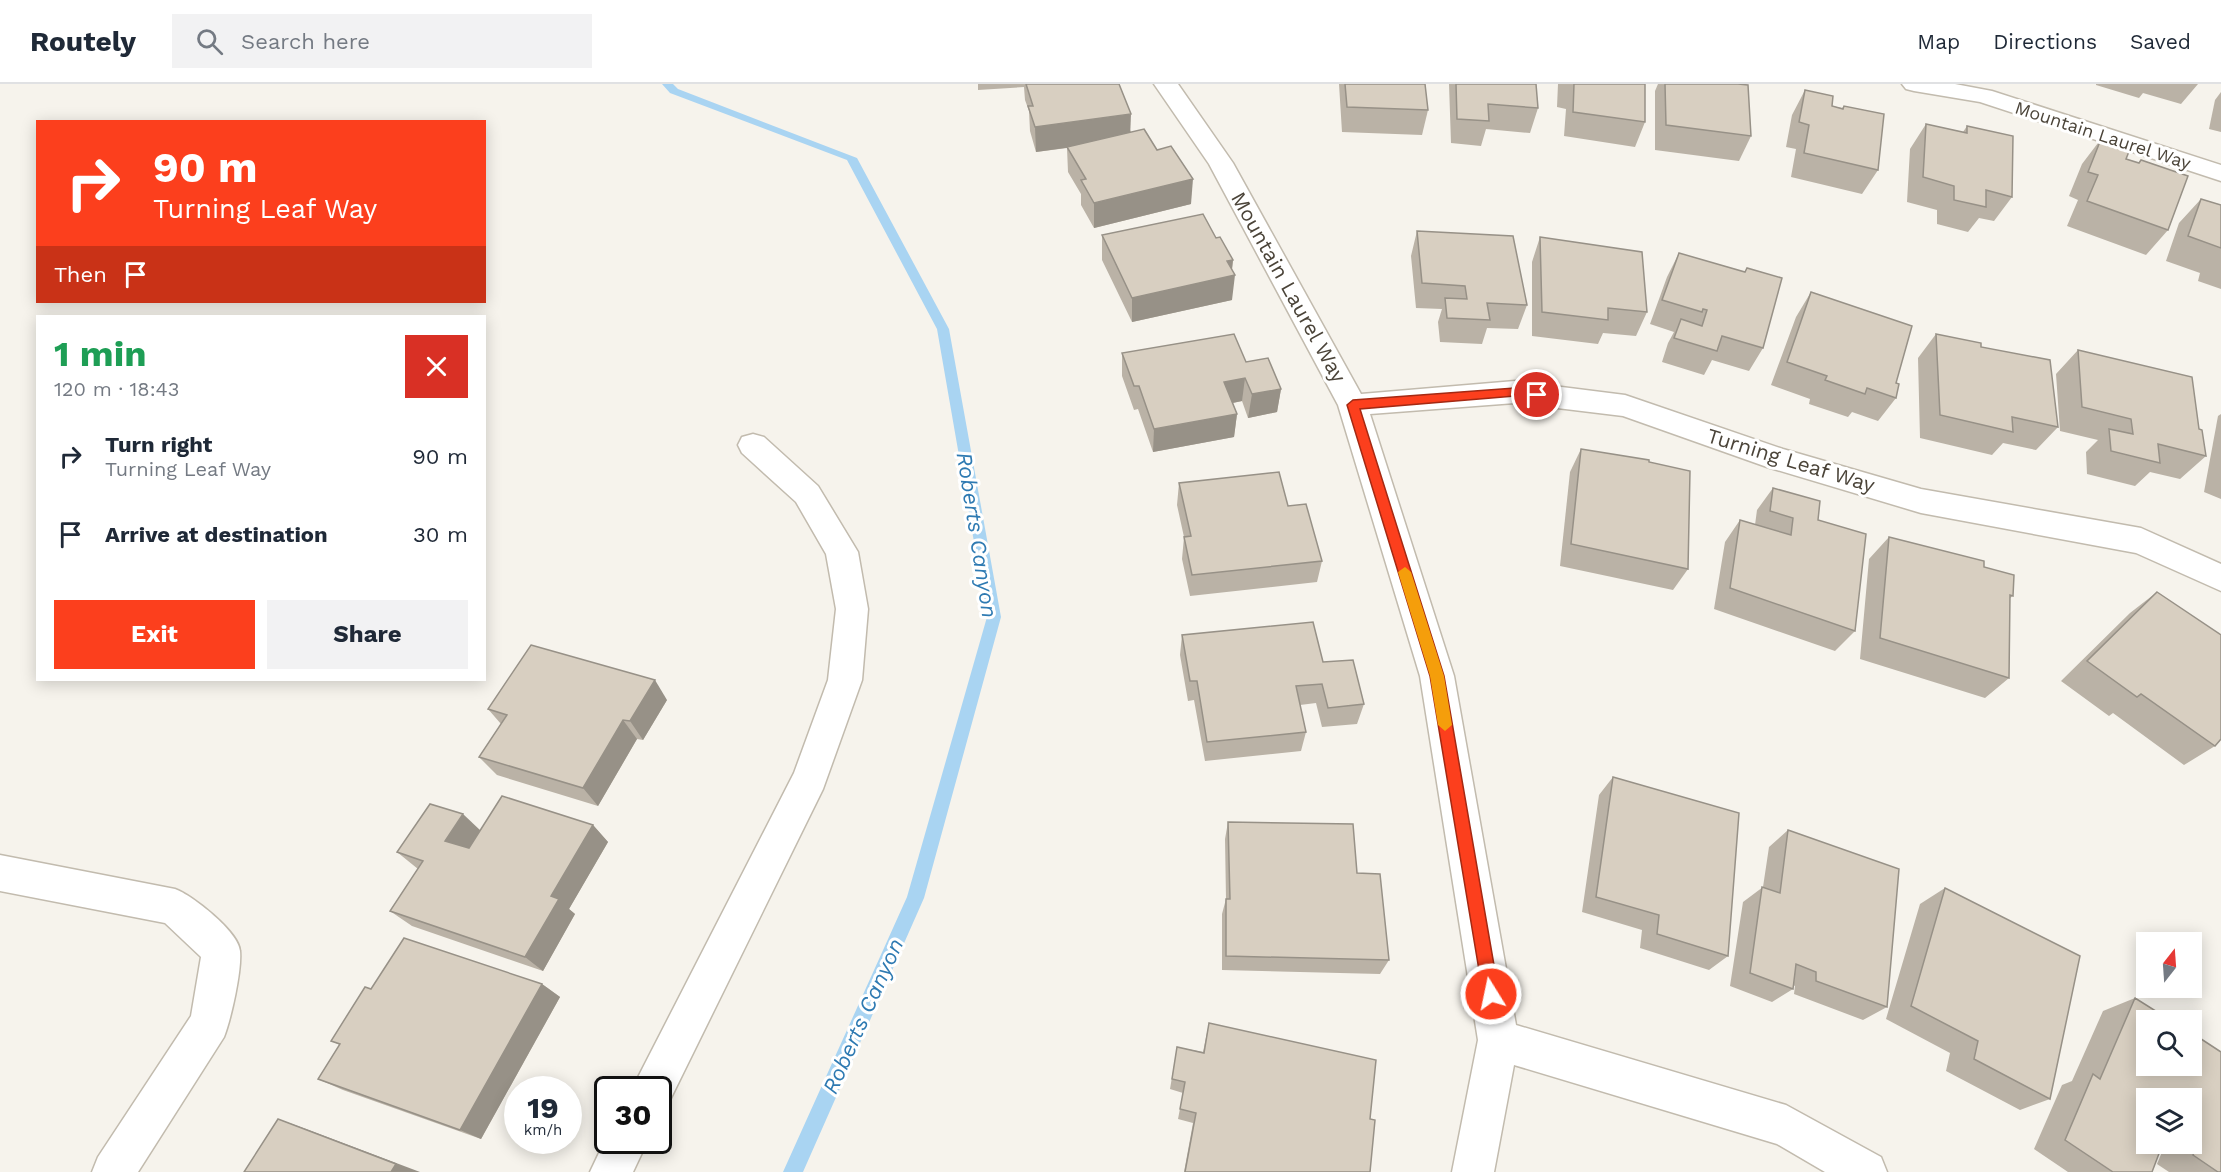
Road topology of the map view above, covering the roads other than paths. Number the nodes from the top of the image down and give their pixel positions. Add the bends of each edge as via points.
1 (1166, 84) edge
2 (1914, 84) edge
3 (2221, 173) edge
4 (1353, 405) junction
5 (753, 445) dead end
6 (2221, 578) edge
7 (0, 873) edge
8 (1498, 1040) junction
9 (660, 1076) edge
10 (620, 1154) edge
11 (113, 1172) edge
12 (611, 1172) edge
13 (1473, 1172) edge
14 (1866, 1172) edge

1 - 4 street, Mountain Laurel Way via 1221,163
2 - 3 street, Mountain Laurel Way via 1984,96
4 - 6 street, Turning Leaf Way via 1515,392 1625,406 1778,459 1921,501 2141,541
4 - 8 street, Mountain Laurel Way via 1437,676
5 - 9 street via 807,494 842,552 852,609 845,680 810,778
7 - 11 street via 175,907 221,950 210,1023
8 - 13 street, Mountain Laurel Way
8 - 14 street via 1786,1126
10 - 12 street

